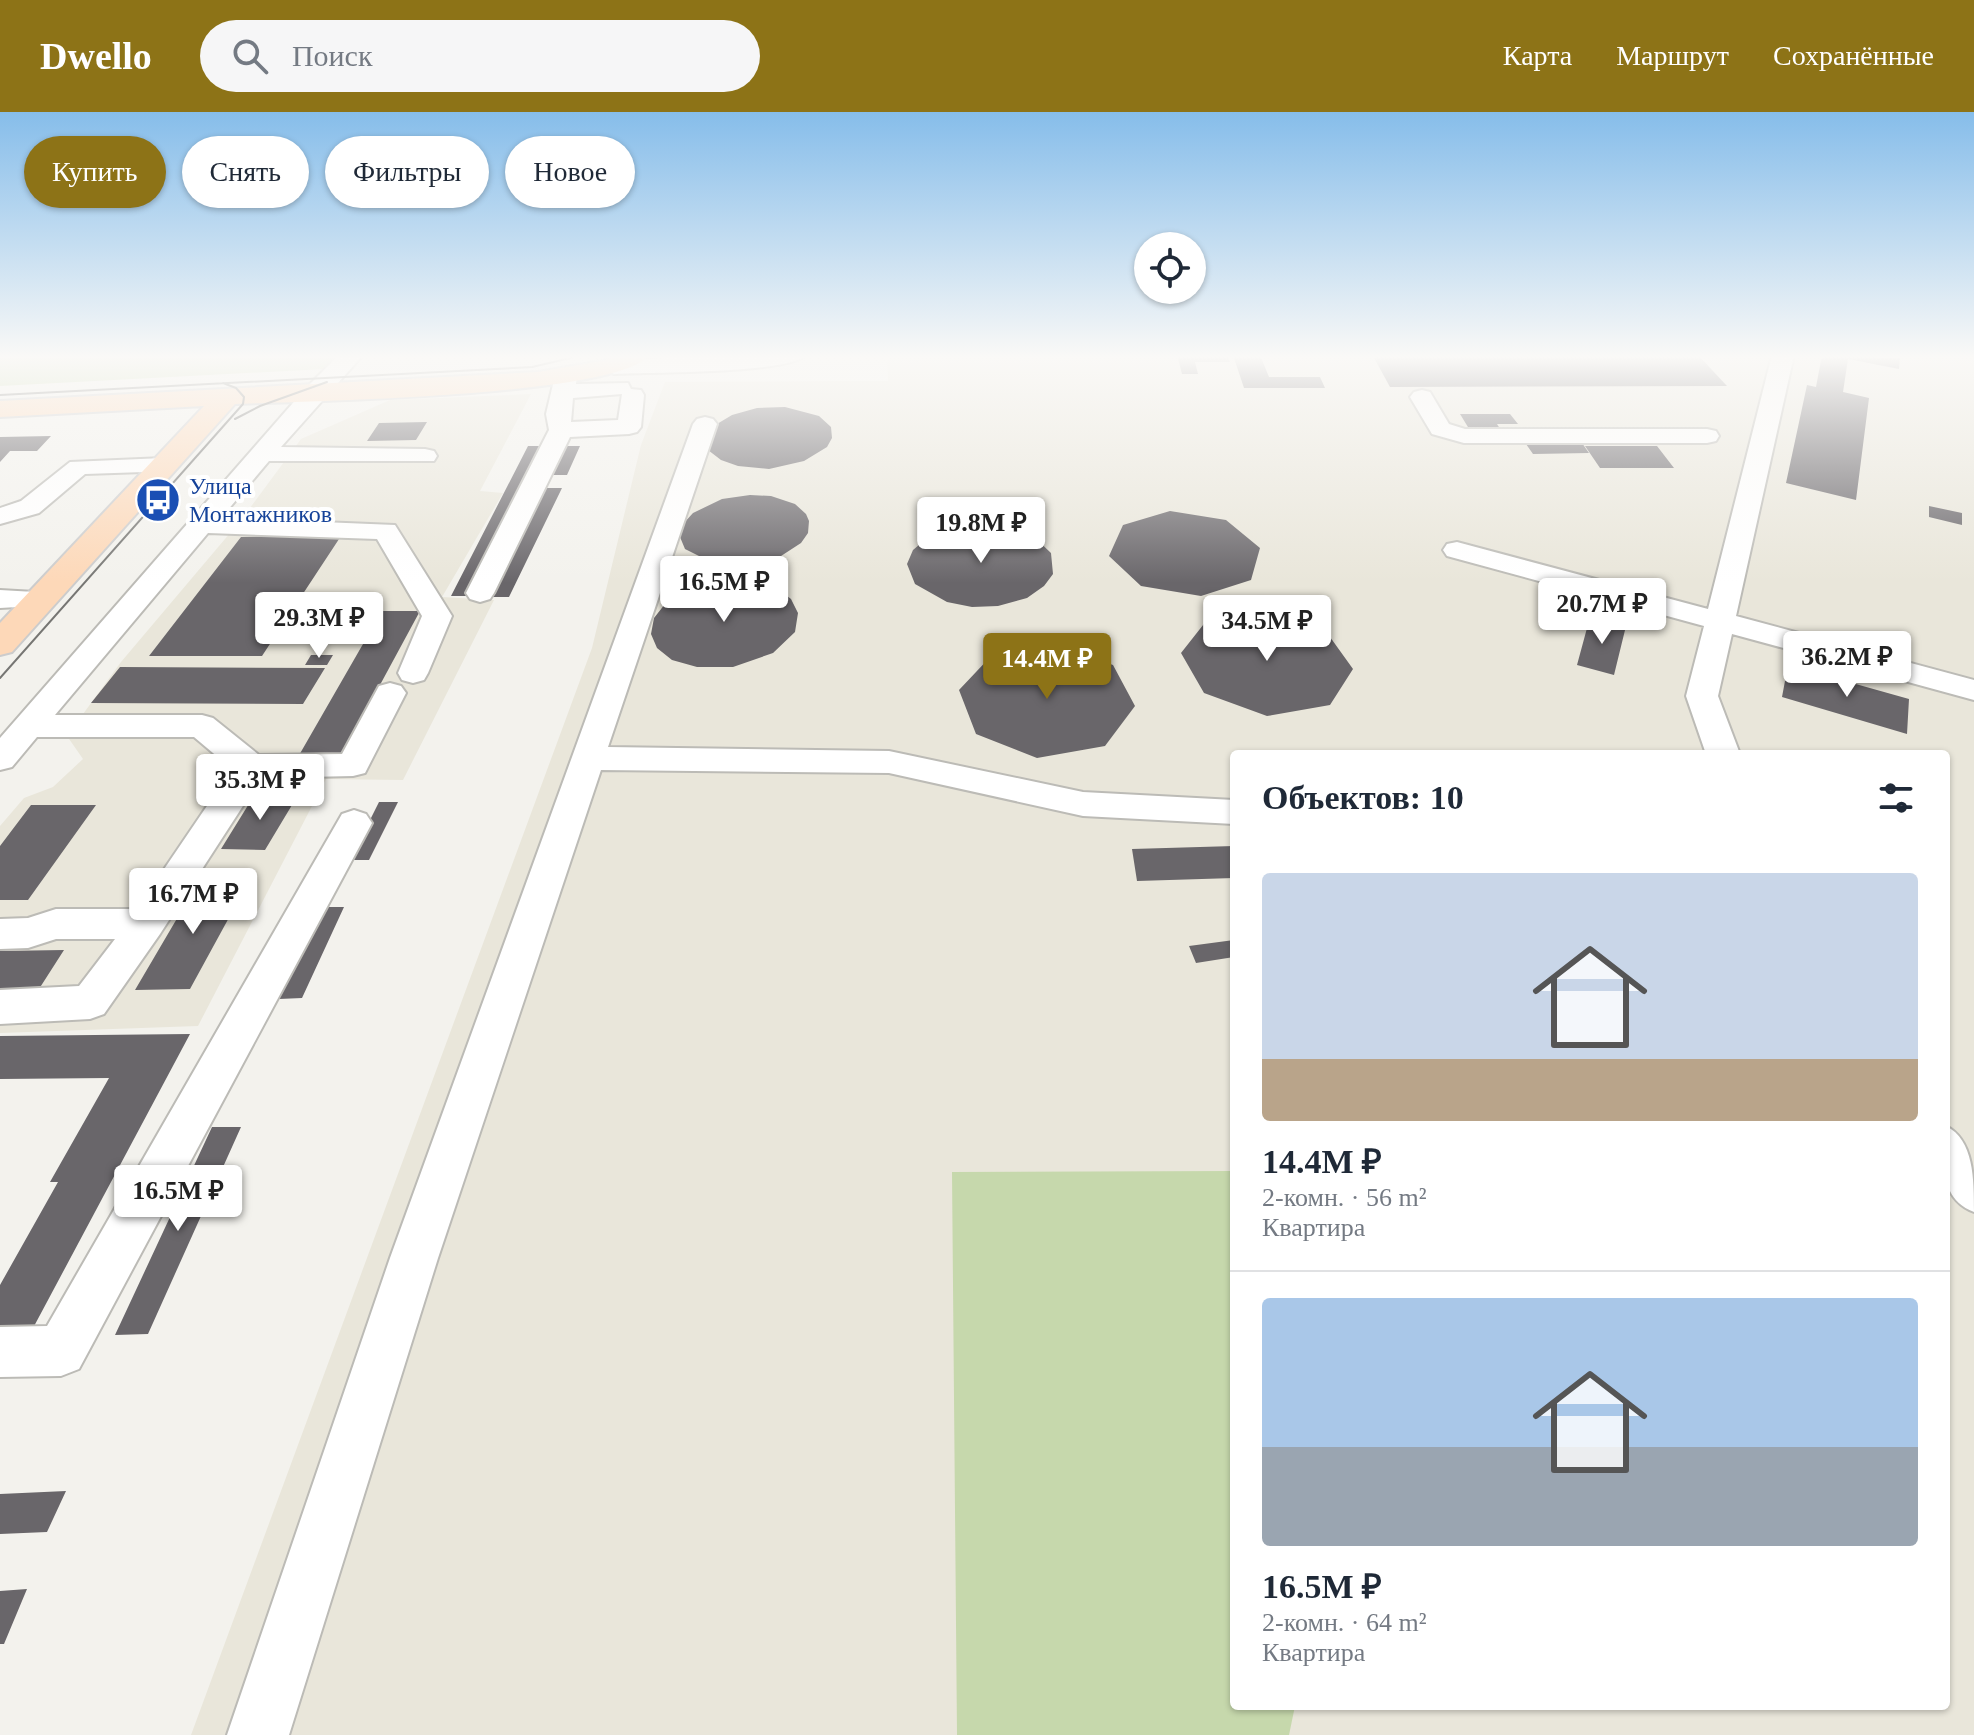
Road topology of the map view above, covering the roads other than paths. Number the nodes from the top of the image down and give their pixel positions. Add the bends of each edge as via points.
1 (196, 431) edge
2 (281, 431) edge
3 (550, 431) edge
4 (703, 431) edge
5 (1446, 431) edge
6 (1765, 431) edge
7 (1707, 436) dead end
8 (261, 454) junction
9 (425, 456) dead end
10 (164, 466) junction
11 (0, 516) edge
12 (200, 525) junction
13 (1457, 550) dead end
14 (480, 593) dead end
15 (0, 599) edge
16 (42, 599) junction
17 (1720, 620) junction
18 (0, 644) edge
19 (1974, 690) edge
20 (28, 726) junction
21 (1722, 750) edge
22 (588, 758) junction
23 (0, 759) edge
24 (251, 767) junction
25 (1230, 812) edge
26 (354, 823) dead end
27 (147, 924) junction
28 (0, 934) edge
29 (0, 1007) edge
30 (1950, 1152) edge
31 (1974, 1191) edge
32 (0, 1352) edge
33 (258, 1735) edge

1 - 10 main road
2 - 8 street
3 - 14 street
4 - 22 street
5 - 7 street via 1464,436
6 - 17 street
8 - 9 street
8 - 12 street
10 - 11 street via 79,467 30,507
10 - 16 main road
12 - 20 street
12 - 24 street via 386,531 437,616 353,765
13 - 17 street
15 - 16 street
16 - 18 main road
17 - 19 street
17 - 21 street via 1702,696
20 - 23 street
20 - 24 street via 202,726
22 - 25 street via 889,762 1083,804
22 - 33 street via 414,1258
24 - 27 street
26 - 32 street via 61,1351
27 - 28 street via 56,924
27 - 29 street via 90,1002
30 - 31 street

